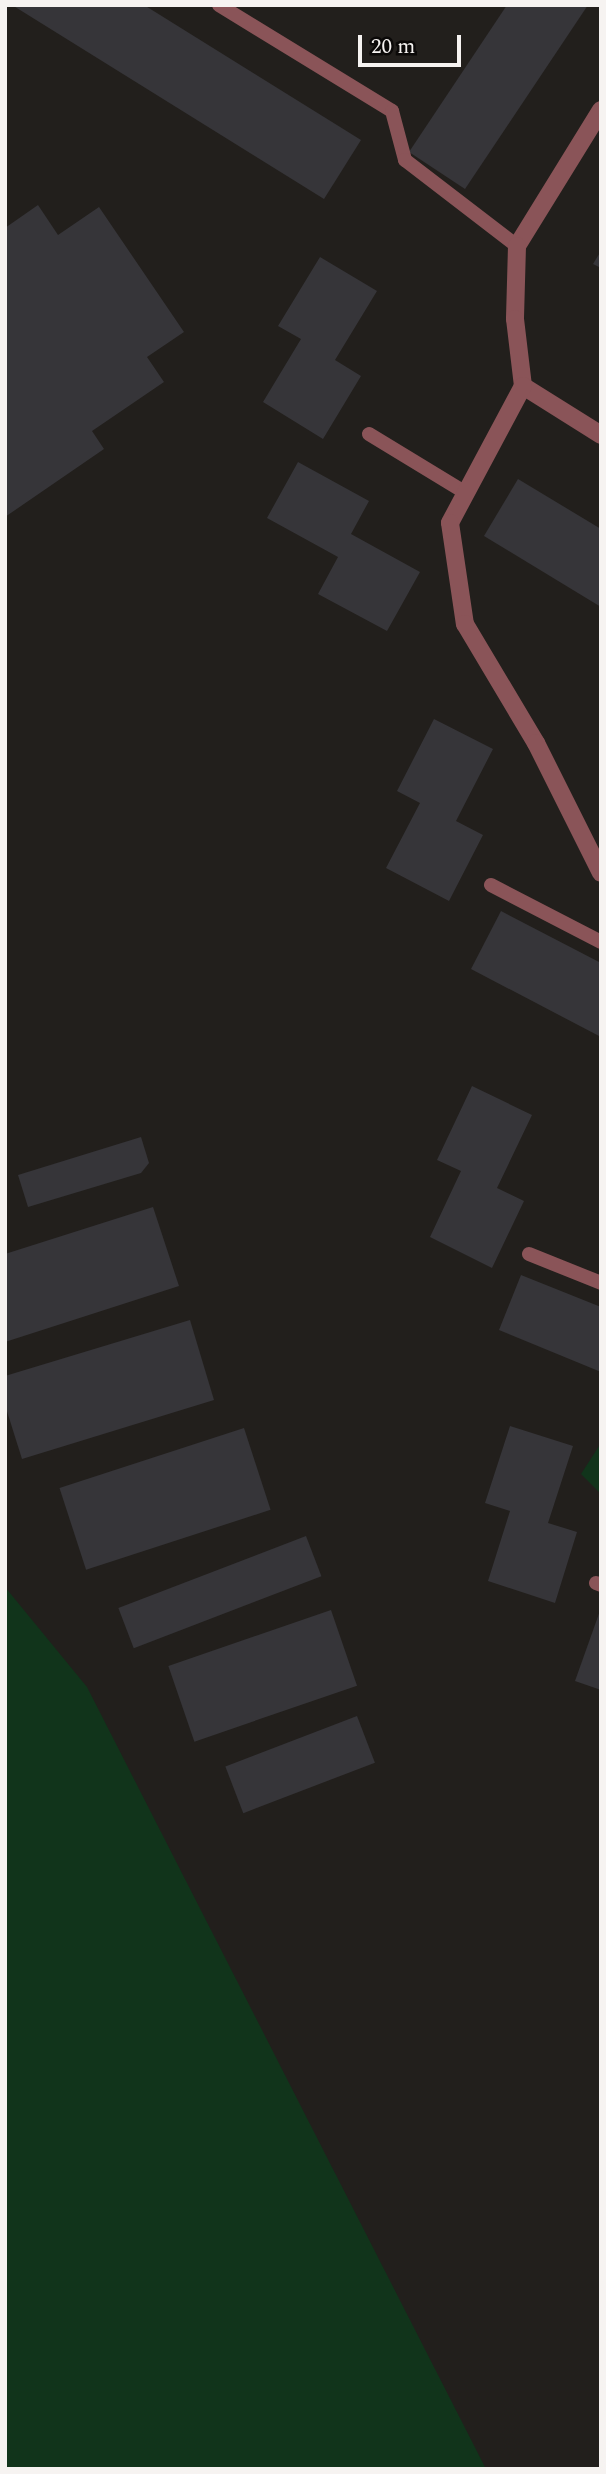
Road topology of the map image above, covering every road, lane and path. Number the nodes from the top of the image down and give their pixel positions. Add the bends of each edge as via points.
1 (219, 5) edge
2 (601, 110) edge
3 (517, 246) junction
4 (523, 386) junction
5 (369, 433) dead end
6 (601, 435) edge
7 (466, 493) junction
8 (601, 873) edge
9 (491, 884) dead end
10 (601, 942) edge
11 (529, 1254) dead end
12 (601, 1283) edge

1 - 3 lane via 392,111 405,160
2 - 3 street
3 - 4 street via 515,319
4 - 6 street
4 - 7 street
5 - 7 lane
7 - 8 street via 450,523 465,624 536,743
9 - 10 lane
11 - 12 lane

